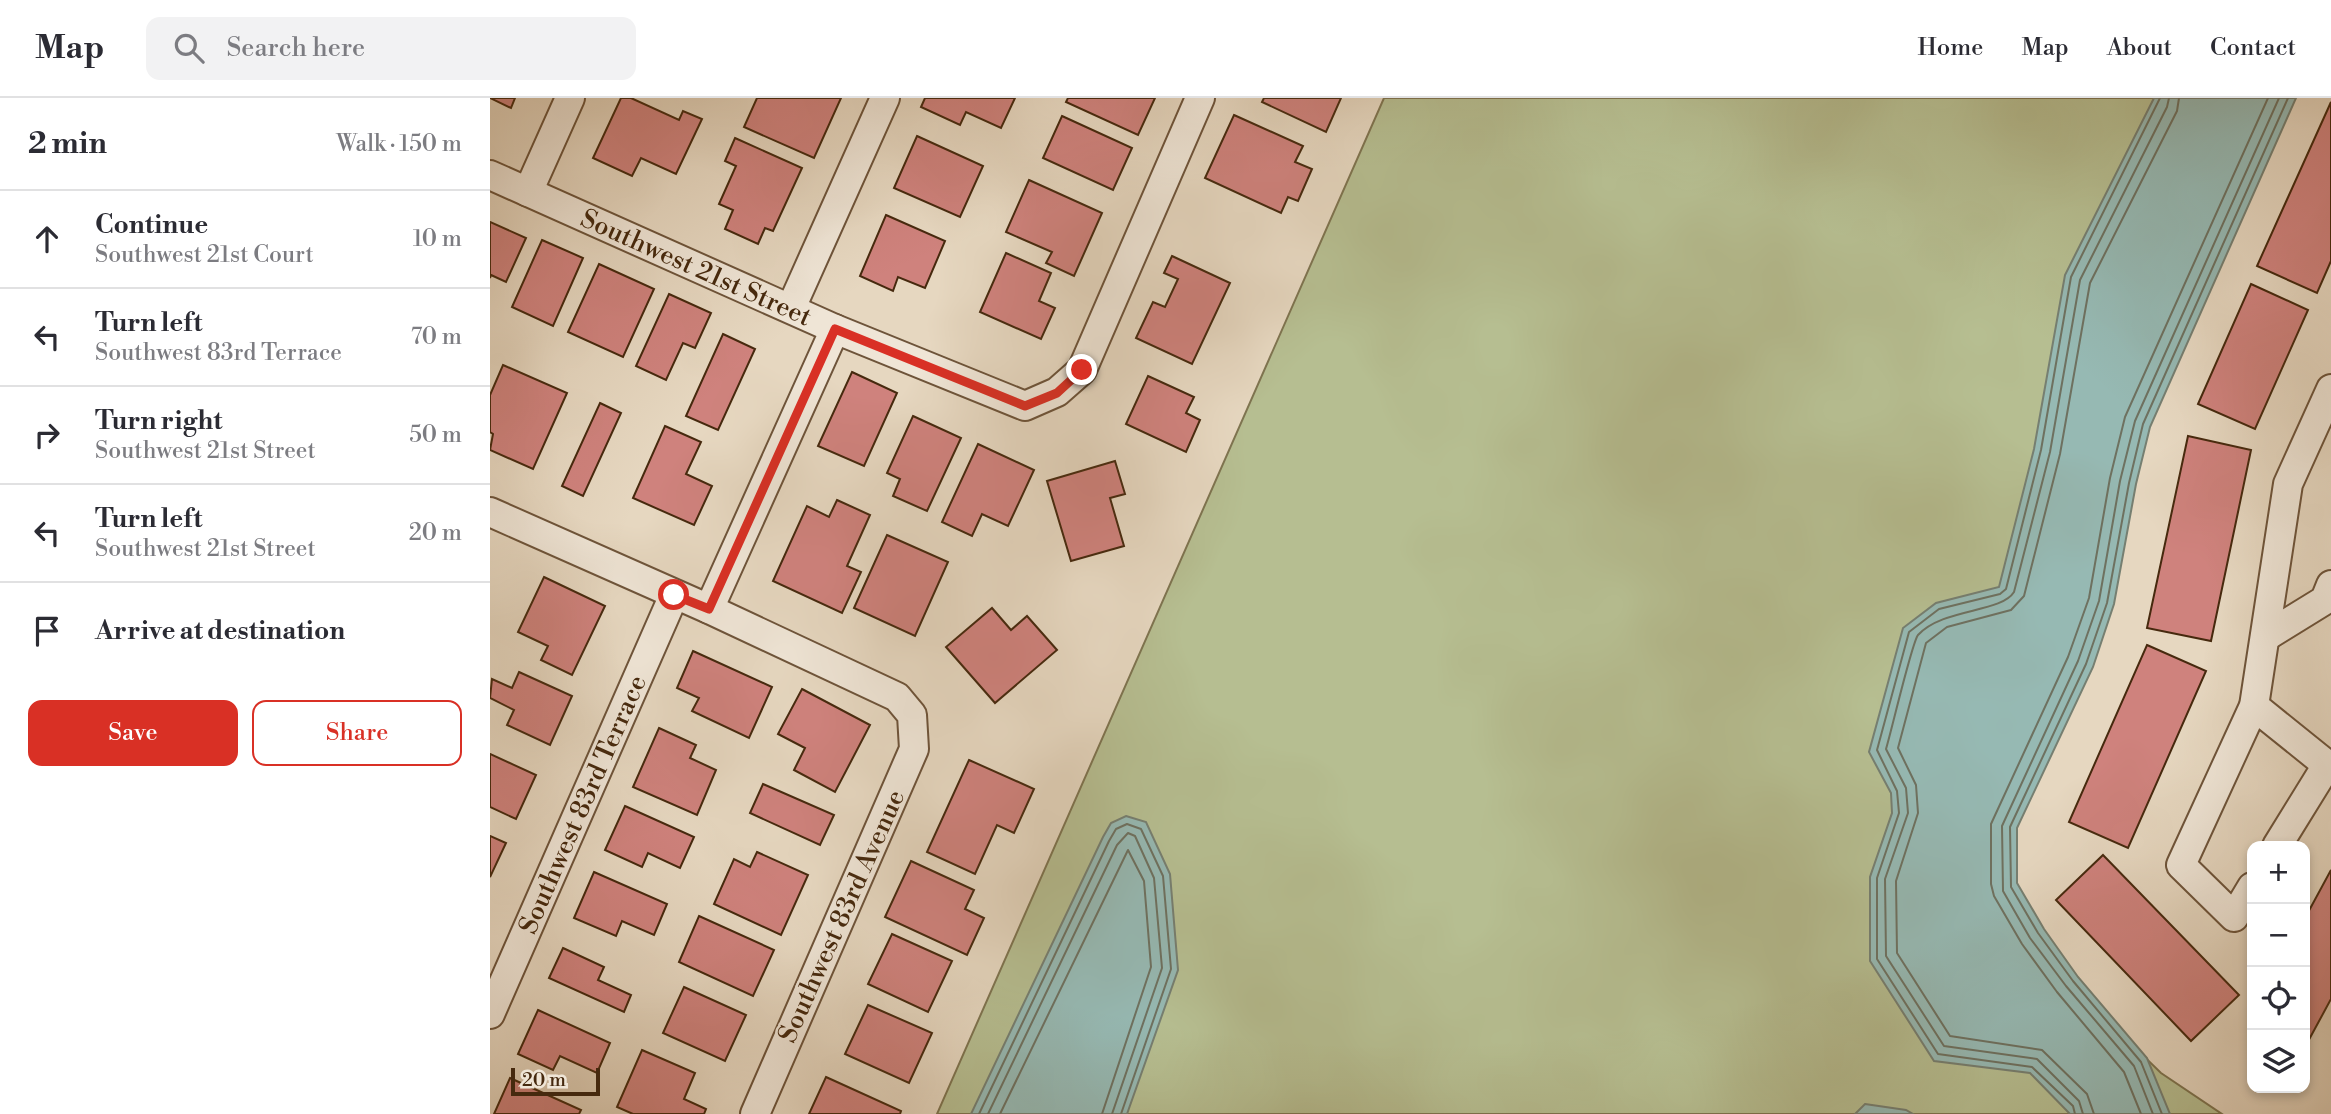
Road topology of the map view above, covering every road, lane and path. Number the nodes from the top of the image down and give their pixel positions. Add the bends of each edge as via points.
1 (570, 98) edge
2 (885, 98) edge
3 (1200, 98) edge
4 (490, 175) edge
5 (528, 192) junction
6 (792, 308) junction
7 (835, 329) junction
8 (2331, 388) edge
9 (490, 512) edge
10 (2331, 586) edge
11 (674, 595) junction
12 (709, 609) junction
13 (2265, 637) junction
14 (2254, 706) junction
15 (2329, 767) edge
16 (2280, 841) edge
17 (2247, 895) edge
18 (490, 1014) edge
19 (755, 1114) edge

1 - 5 street
2 - 6 street
3 - 7 street, Southwest 21st Street via 1082,370 1057,393 1025,406
4 - 5 street, Southwest 21st Street
5 - 6 street, Southwest 21st Street
6 - 7 street, Southwest 21st Street
7 - 12 street
8 - 13 street via 2288,484
9 - 11 street
10 - 13 street via 2325,600
11 - 12 street
11 - 18 street, Southwest 83rd Terrace
12 - 19 street, Southwest 83rd Avenue via 897,697 912,715 914,749
13 - 14 street
14 - 15 street
14 - 17 street via 2181,865 2234,916
15 - 16 street

